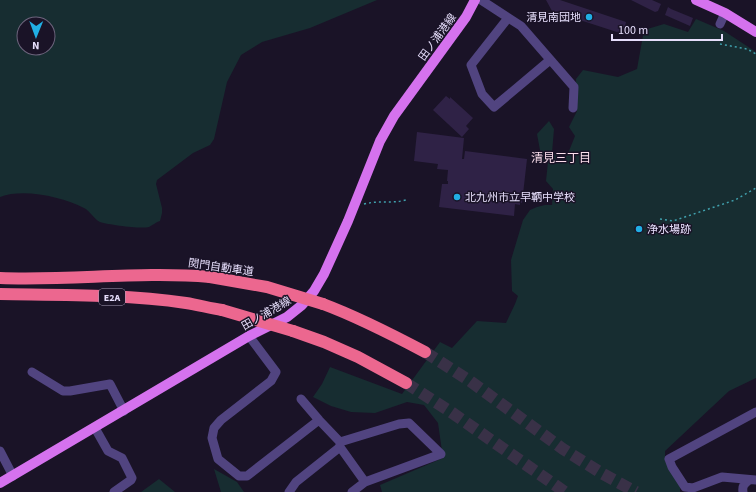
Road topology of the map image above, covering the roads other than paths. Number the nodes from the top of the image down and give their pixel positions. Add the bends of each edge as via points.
1 (475, 0) edge
2 (481, 0) edge
3 (696, 0) edge
4 (725, 13) junction
5 (508, 18) junction
6 (720, 24) dead end
7 (756, 32) edge
8 (550, 60) junction
9 (573, 108) dead end
10 (0, 278) edge
11 (0, 294) edge
12 (250, 336) junction
13 (424, 352) tunnel mouth
14 (32, 372) dead end
15 (406, 383) tunnel mouth
16 (301, 399) dead end
17 (124, 411) junction
18 (756, 412) edge
19 (319, 420) junction
20 (95, 428) junction
21 (340, 444) junction
22 (0, 452) edge
23 (13, 476) junction
24 (752, 480) edge
25 (365, 482) junction
26 (0, 483) edge
27 (114, 492) edge
28 (289, 492) edge
29 (352, 492) edge
30 (743, 492) edge

1 - 12 main road, 田ノ浦港線 via 466,17 394,116 380,141 354,206 314,291 287,317
2 - 5 street
3 - 4 main road
4 - 6 street
4 - 7 main road
5 - 8 street via 521,26
5 - 8 street via 471,65 482,94 494,107
8 - 9 street via 574,87
10 - 13 highway, 関門自動車道 / E2A, bridge via 142,275 210,277 267,287 352,314
11 - 15 highway, E2A, bridge via 154,299 222,310 324,342
12 - 17 main road, 田ノ浦港線
12 - 19 street via 276,372 271,381 214,428 212,438 218,460 239,476 247,476
14 - 17 street via 70,392 110,384
16 - 19 street
17 - 20 main road, 田ノ浦港線
18 - 24 street via 669,459 685,487 693,488 722,477
19 - 21 street
20 - 23 main road, 田ノ浦港線
20 - 27 street via 108,451 122,458 132,478
21 - 25 street
21 - 25 street via 409,422 441,454
21 - 28 street via 296,482
22 - 23 street
23 - 26 main road, 田ノ浦港線
24 - 30 street via 745,482
25 - 29 street

